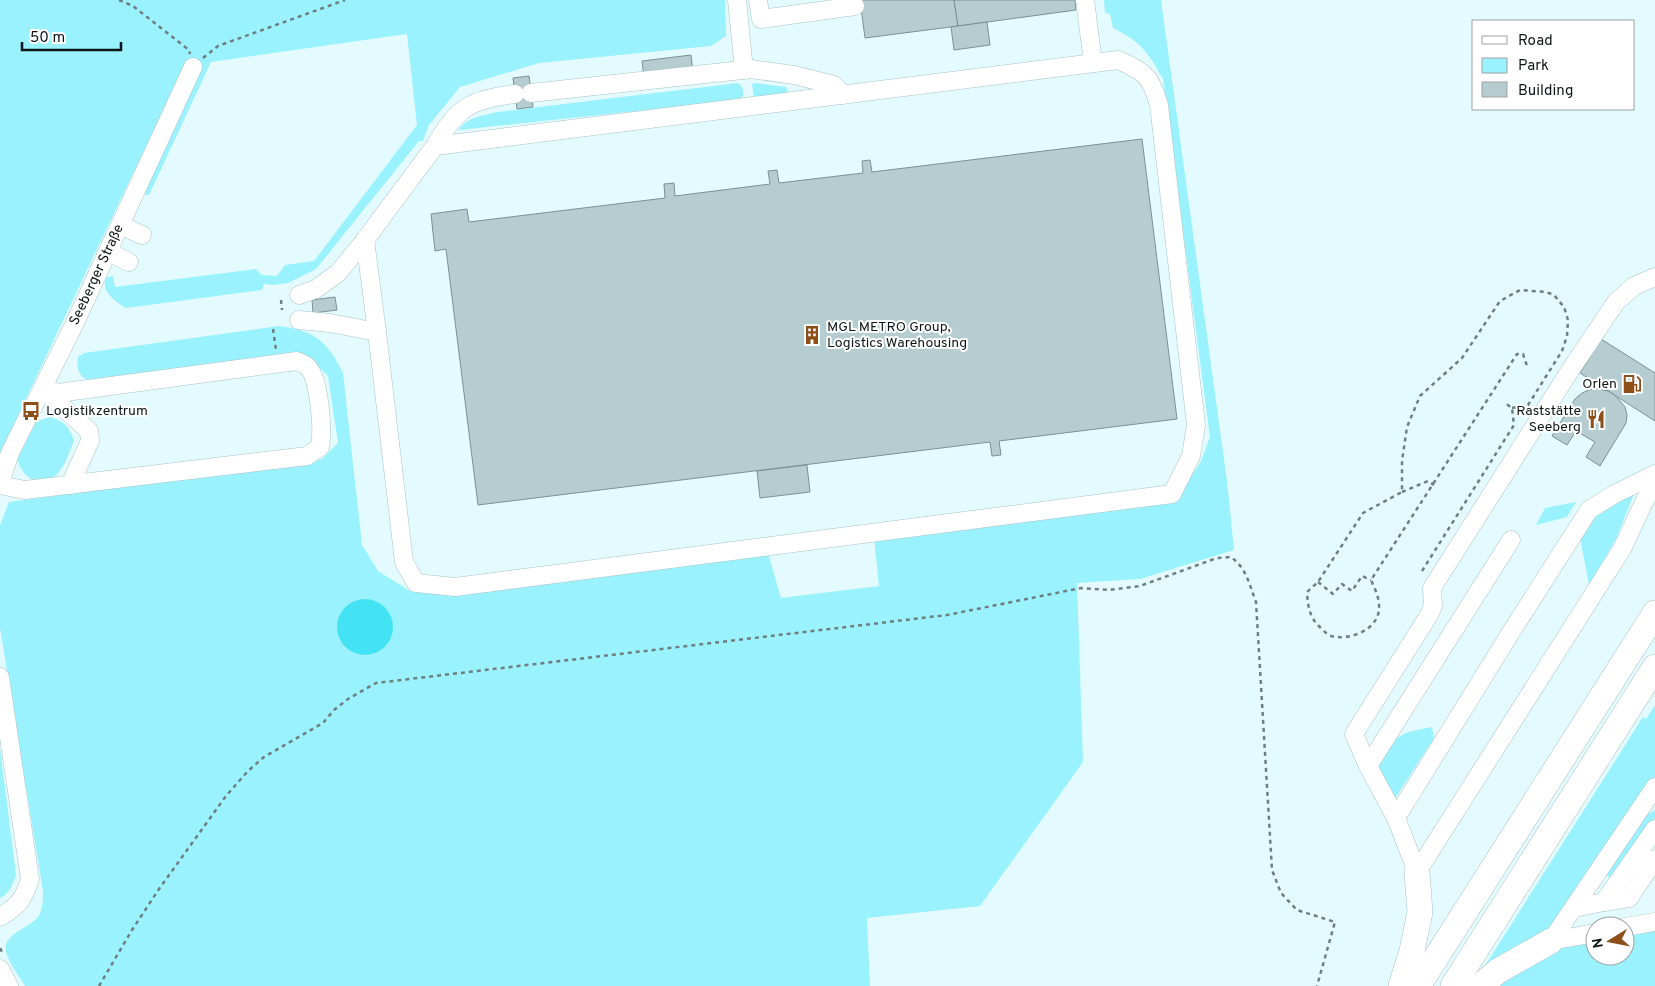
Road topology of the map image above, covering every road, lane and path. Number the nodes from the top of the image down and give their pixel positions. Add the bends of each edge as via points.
1 (119, 0) edge
2 (345, 0) edge
3 (737, 0) edge
4 (758, 0) edge
5 (1085, 0) edge
6 (855, 6) dead end
7 (1093, 63) junction
8 (194, 66) junction
9 (744, 70) junction
10 (843, 96) junction
11 (435, 146) junction
12 (120, 225) junction
13 (142, 235) dead end
14 (365, 240) junction
15 (108, 252) junction
16 (129, 262) dead end
17 (1655, 277) edge
18 (299, 295) dead end
19 (281, 300) dead end
20 (282, 310) dead end
21 (300, 320) dead end
22 (273, 329) dead end
23 (377, 332) junction
24 (278, 364) junction
25 (1527, 366) dead end
26 (43, 388) junction
27 (1505, 403) dead end
28 (1512, 408) junction
29 (1655, 474) edge
30 (1655, 479) edge
31 (0, 484) edge
32 (70, 484) junction
33 (1434, 485) junction
34 (1402, 492) junction
35 (1511, 540) dead end
36 (1422, 570) dead end
37 (1371, 580) junction
38 (1318, 582) junction
39 (1655, 613) edge
40 (1655, 667) edge
41 (0, 677) edge
42 (1368, 766) junction
43 (1655, 787) edge
44 (1396, 818) junction
45 (1655, 829) edge
46 (1655, 859) edge
47 (1417, 872) junction
48 (1604, 902) junction
49 (1574, 908) junction
50 (0, 917) edge
51 (1655, 921) edge
52 (1635, 926) edge
53 (1585, 935) edge
54 (1551, 941) junction
55 (0, 969) edge
56 (9, 986) edge
57 (99, 986) edge
58 (1317, 986) edge
59 (1401, 986) edge
60 (1418, 986) edge
61 (1453, 986) edge
62 (1480, 986) edge

1 - 8 path via 133,6 189,50
2 - 8 path via 218,46
3 - 9 street
4 - 6 street via 761,19
5 - 7 street
7 - 10 street
7 - 23 street via 1118,60 1139,69 1153,85 1159,105 1196,426 1191,456 1172,494 455,587 416,583 404,562
8 - 12 street, Seeberger Straße
9 - 10 street via 794,75 834,85
9 - 11 street via 490,97 473,103 450,121
10 - 11 street
11 - 14 street
12 - 13 street
12 - 15 street, Seeberger Straße
14 - 18 street via 330,280
14 - 23 street
15 - 16 street
15 - 26 street, Seeberger Straße
17 - 42 street via 1634,286 1616,302 1432,588 1433,606 1429,615 1354,734
19 - 20 path
21 - 23 street
22 - 24 path
24 - 26 street via 58,393
24 - 32 street via 296,361 307,366 314,377 322,435 320,447 307,456
25 - 33 path via 1523,354 1518,354
26 - 31 street, Seeberger Straße via 10,453
26 - 32 street via 89,431 90,441
27 - 28 path
28 - 34 path via 1528,405 1562,351 1567,336 1568,320 1564,307 1554,295 1546,292 1520,290 1500,301 1462,358 1420,396 1407,427
28 - 36 path via 1514,425
29 - 44 street via 1589,510
30 - 47 street via 1622,550
31 - 32 street via 25,490
33 - 34 path via 1428,481
33 - 37 path
34 - 38 path via 1363,513
35 - 42 street
37 - 38 path via 1362,576 1352,591 1342,584 1333,594
37 - 38 path via 1379,599 1380,612 1372,626 1358,635 1344,637 1330,636 1314,622 1307,592
39 - 60 highway
40 - 61 highway
41 - 50 street via 30,880 24,897
42 - 44 street
43 - 49 street
44 - 47 street
45 - 48 street
46 - 48 street via 1629,898
47 - 59 highway via 1420,912
48 - 49 street
49 - 54 street
51 - 52 street
53 - 54 street
54 - 62 highway
55 - 56 street
57 - 58 path via 159,889 226,796 248,771 272,752 323,723 348,699 376,683 947,615 1081,588 1109,590 1140,586 1217,558 1231,557 1240,564 1256,602 1272,870 1281,893 1297,910 1335,922

